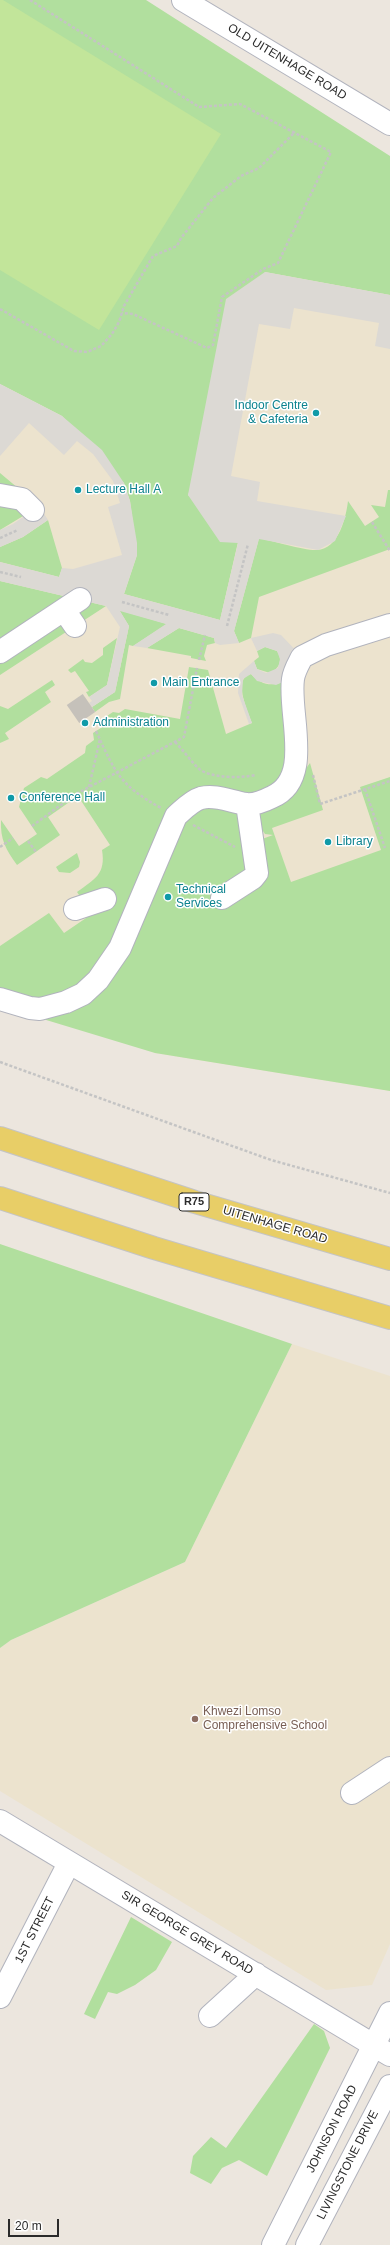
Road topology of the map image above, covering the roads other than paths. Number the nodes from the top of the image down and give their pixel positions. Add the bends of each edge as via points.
1 (183, 0) edge
2 (390, 124) edge
3 (0, 495) edge
4 (33, 510) dead end
5 (73, 612) dead end
6 (390, 625) edge
7 (0, 652) edge
8 (247, 804) junction
9 (222, 898) dead end
10 (105, 899) dead end
11 (75, 909) dead end
12 (0, 999) edge
13 (0, 1138) edge
14 (0, 1198) edge
15 (390, 1259) edge
16 (390, 1318) edge
17 (390, 1768) edge
18 (352, 1793) dead end
19 (0, 1821) edge
20 (69, 1863) junction
21 (256, 1974) junction
22 (1, 1993) edge
23 (390, 2013) edge
24 (210, 2016) dead end
25 (382, 2049) edge
26 (390, 2086) edge
27 (273, 2245) edge
28 (307, 2245) edge

1 - 2 street, OLD UITENHAGE ROAD
3 - 4 street via 22,499
5 - 7 street
6 - 8 street via 326,645 302,657 292,678 296,744 294,773 289,784 276,795 262,802
8 - 9 street via 257,872 253,878
8 - 12 street via 217,798 201,798 176,816 120,948 98,980 83,994 40,1009
10 - 11 street
13 - 15 main road, UITENHAGE ROAD / R75 via 187,1199
14 - 16 main road via 154,1248
17 - 18 street
19 - 20 street, SIR GEORGE GREY ROAD
20 - 21 street, SIR GEORGE GREY ROAD
20 - 22 street, 1ST STREET
21 - 24 street
21 - 25 street, SIR GEORGE GREY ROAD
23 - 25 street, JOHNSON ROAD
25 - 27 street, JOHNSON ROAD
26 - 28 street, LIVINGSTONE DRIVE

